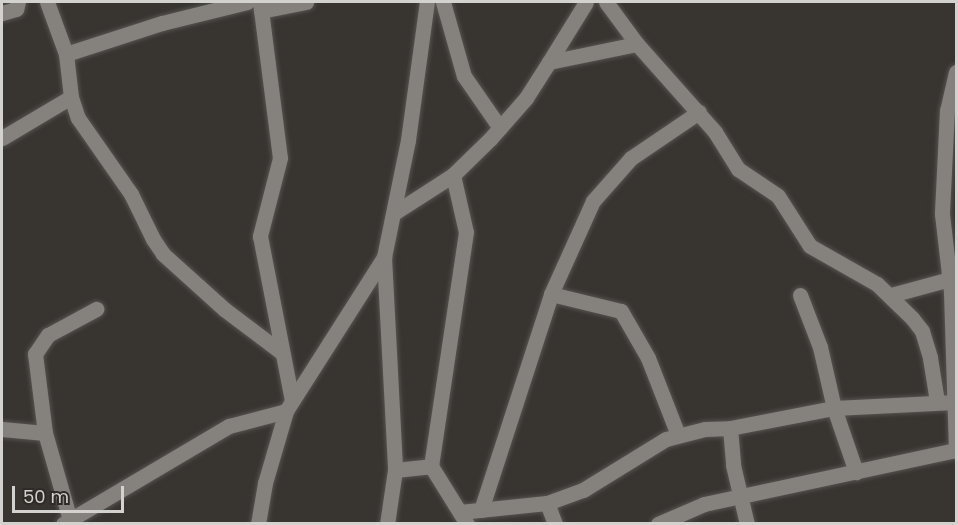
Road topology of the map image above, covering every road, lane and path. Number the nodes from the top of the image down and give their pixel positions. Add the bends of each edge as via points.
1 (18, 2) edge
2 (47, 2) edge
3 (247, 2) edge
4 (306, 2) edge
5 (427, 2) edge
6 (443, 2) edge
7 (586, 2) edge
8 (606, 2) edge
9 (261, 6) edge
10 (2, 13) edge
11 (637, 44) junction
12 (66, 54) junction
13 (549, 62) junction
14 (957, 72) edge
15 (71, 97) junction
16 (699, 112) junction
17 (500, 128) junction
18 (2, 138) edge
19 (453, 175) junction
20 (394, 213) junction
21 (384, 257) junction
22 (950, 279) junction
23 (551, 294) junction
24 (800, 295) dead end
25 (891, 295) junction
26 (96, 309) dead end
27 (281, 352) junction
28 (937, 401) junction
29 (955, 402) edge
30 (289, 406) junction
31 (834, 408) junction
32 (730, 428) junction
33 (2, 429) edge
34 (45, 433) junction
35 (678, 435) junction
36 (956, 450) edge
37 (431, 466) junction
38 (395, 470) junction
39 (856, 472) junction
40 (743, 499) junction
41 (547, 503) junction
42 (481, 510) junction
43 (463, 518) edge
44 (684, 518) edge
45 (66, 522) edge
46 (258, 524) edge
47 (387, 524) edge
48 (555, 524) edge
49 (658, 524) edge
50 (747, 524) edge

1 - 10 street via 16,9
2 - 12 street
3 - 12 street via 173,20
4 - 9 street
5 - 20 street
6 - 17 street via 464,76
7 - 13 street
8 - 11 street
9 - 27 street via 280,158 260,236
11 - 13 street
11 - 16 street
12 - 15 street
13 - 17 street
14 - 22 street via 944,142 942,213
15 - 18 street
15 - 27 street via 85,130 131,194 163,254 224,309
16 - 23 street via 631,158 612,176 593,201
16 - 25 street via 738,170 778,196 810,246
17 - 19 street
19 - 20 street
19 - 37 street via 466,232
20 - 21 street
21 - 30 street
21 - 38 street
22 - 25 street
22 - 29 street
23 - 35 street via 621,310 648,358
23 - 42 street
24 - 31 street via 820,347
25 - 28 street via 922,331
26 - 34 street via 48,334 37,349 35,360
27 - 30 street
28 - 29 street
28 - 31 street
29 - 36 street
30 - 45 street via 229,426
30 - 46 street via 265,483
31 - 32 street
31 - 39 street
32 - 35 street
32 - 40 street via 733,465
33 - 34 street
34 - 45 street
35 - 41 street via 643,450 583,490
36 - 39 street
37 - 38 street
37 - 43 street
38 - 47 street
39 - 40 street
40 - 44 street via 704,504
40 - 50 street
41 - 42 street
41 - 48 street
42 - 43 street
44 - 49 street

